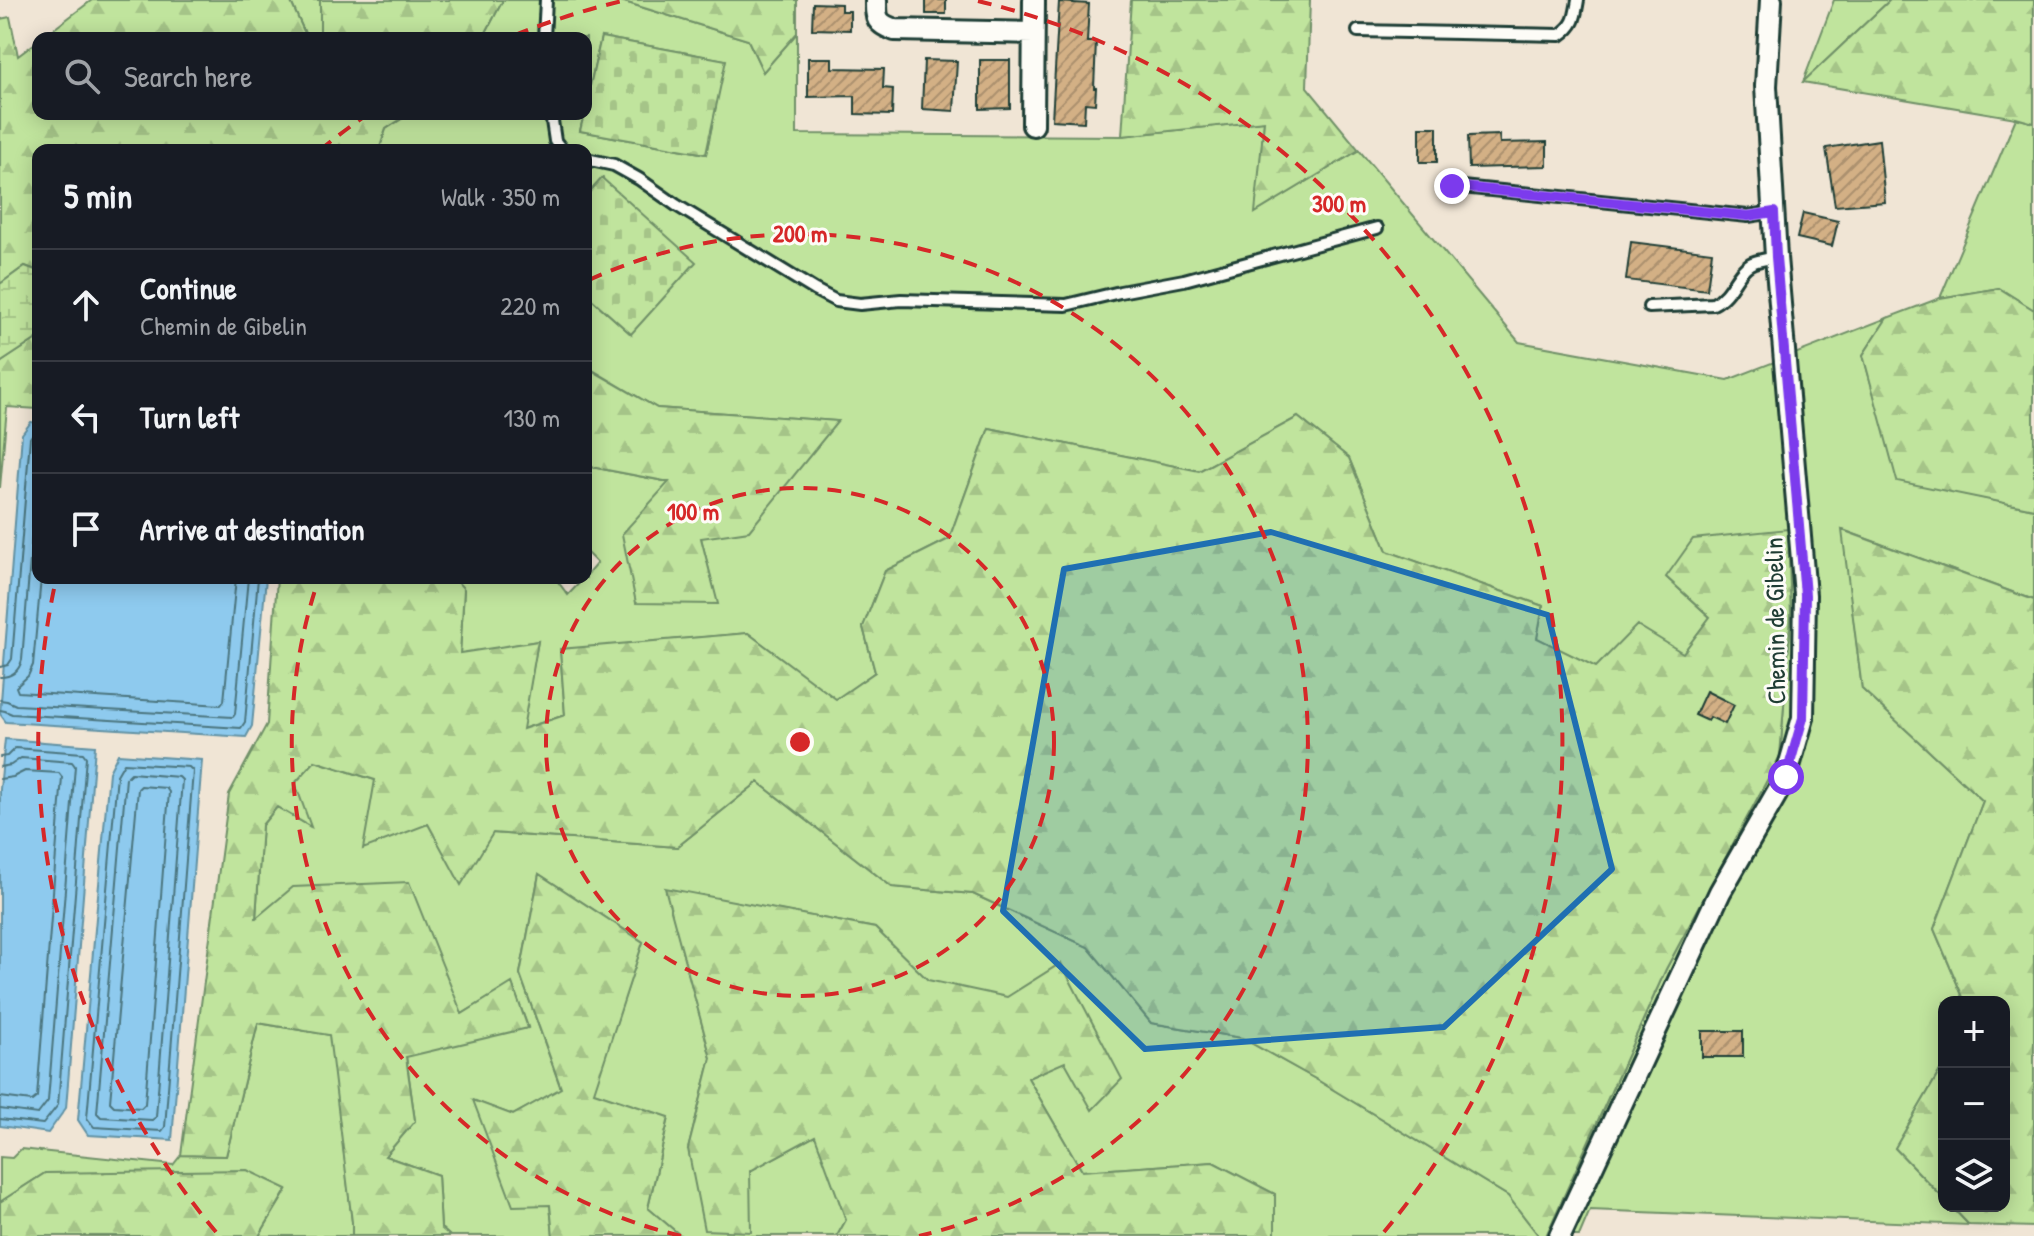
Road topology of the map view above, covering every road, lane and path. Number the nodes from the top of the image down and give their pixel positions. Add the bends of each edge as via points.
1 (546, 0) edge
2 (876, 0) edge
3 (1034, 0) edge
4 (1578, 0) edge
5 (1771, 0) edge
6 (1358, 31) dead end
7 (544, 32) edge
8 (1033, 33) junction
9 (552, 120) edge
10 (1033, 125) dead end
11 (557, 144) edge
12 (592, 160) edge
13 (1452, 186) dead end
14 (1774, 212) junction
15 (1377, 228) dead end
16 (1776, 257) junction
17 (1649, 307) dead end
18 (1560, 1236) edge

1 - 7 lane
2 - 8 street via 876,16 895,30
3 - 8 street
4 - 6 lane via 1575,20 1560,35
5 - 14 street, Chemin de Gibelin via 1766,86
8 - 10 street
9 - 11 lane
12 - 15 lane via 639,179 815,290 836,301 860,304 901,300 1066,305 1184,280
13 - 14 lane via 1748,216
14 - 16 street, Chemin de Gibelin
16 - 17 lane via 1750,264 1721,301
16 - 18 street, Chemin de Gibelin via 1805,595 1803,718 1786,777 1720,892

